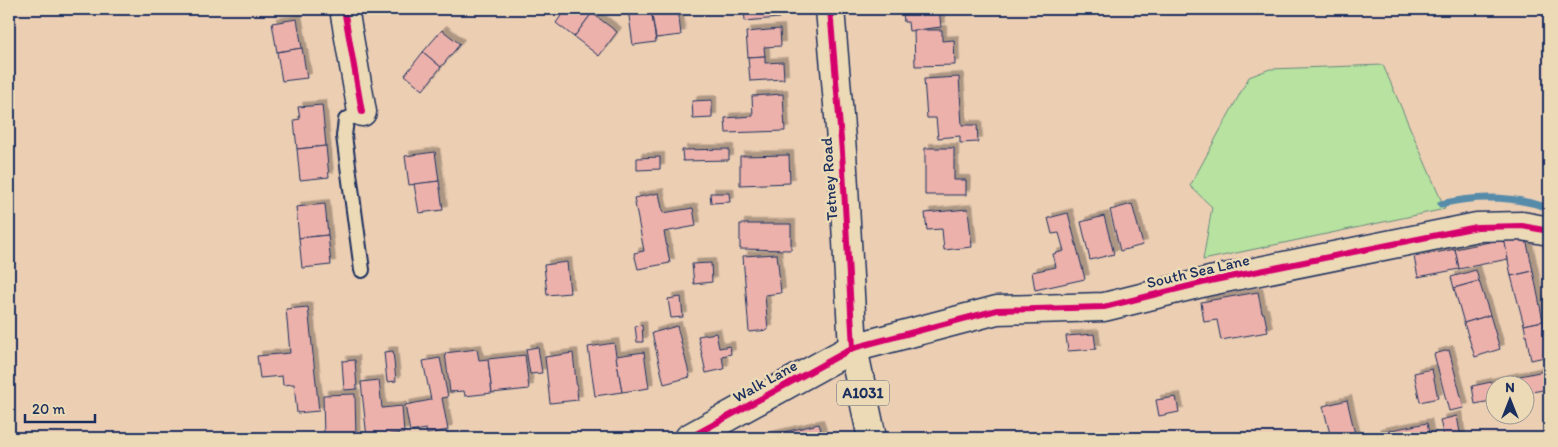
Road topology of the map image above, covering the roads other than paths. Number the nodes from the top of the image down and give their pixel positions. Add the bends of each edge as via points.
1 (344, 9) edge
2 (830, 9) edge
3 (362, 112) joint
4 (1549, 231) edge
5 (362, 270) dead end
6 (853, 348) junction
7 (689, 438) edge
8 (872, 438) edge

1 - 3 street
2 - 6 street, Tetney Road / A1031
3 - 5 lane via 346,120 344,136
4 - 6 street, South Sea Lane via 1522,226 1477,227 1210,281 1104,307 997,310
6 - 7 street, Walk Lane
6 - 8 street, Tetney Road / A1031

